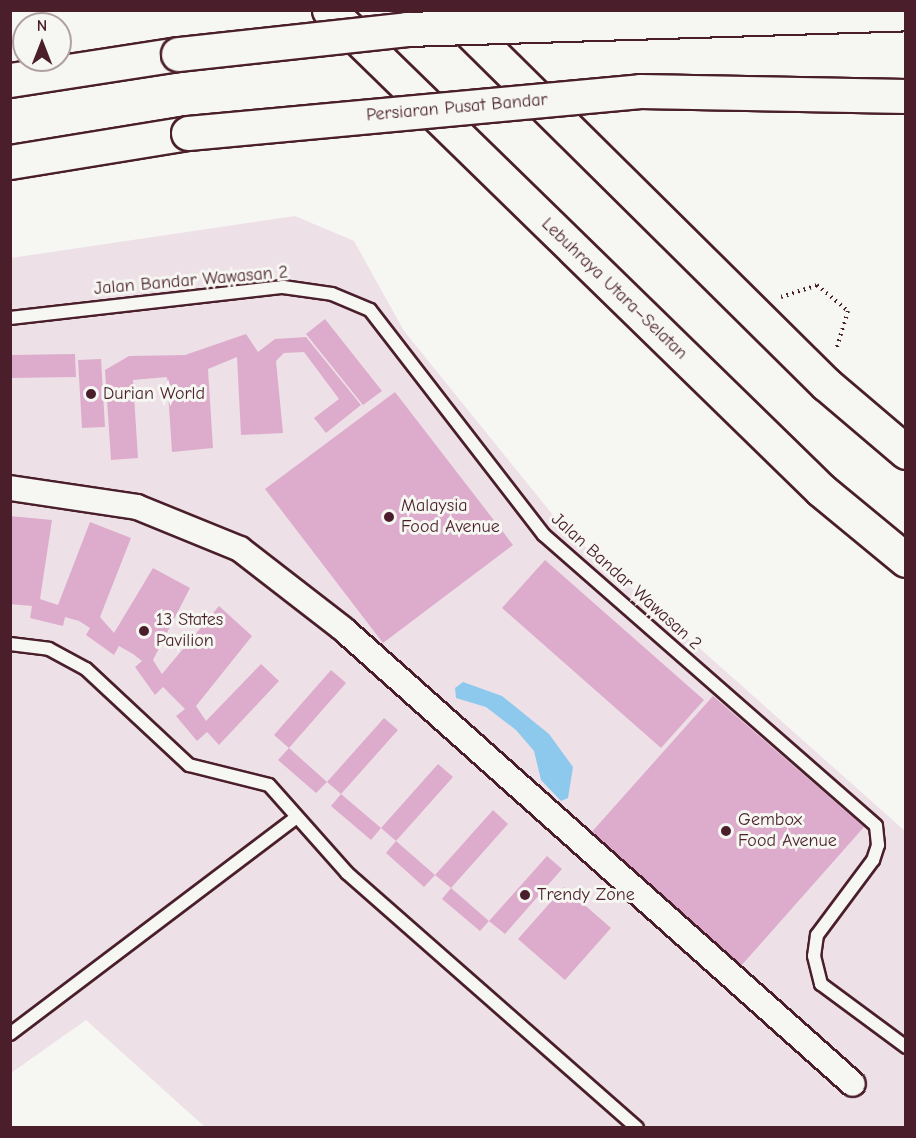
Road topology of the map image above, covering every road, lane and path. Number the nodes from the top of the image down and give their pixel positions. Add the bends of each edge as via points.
1 (329, 10) edge
2 (448, 10) edge
3 (906, 13) edge
4 (10, 80) edge
5 (906, 96) edge
6 (10, 162) edge
7 (749, 308) junction
8 (10, 318) edge
9 (826, 384) junction
10 (906, 452) edge
11 (10, 488) edge
12 (906, 560) edge
13 (10, 644) edge
14 (296, 818) junction
15 (10, 1034) edge
16 (906, 1047) edge
17 (853, 1084) dead end
18 (637, 1128) edge

1 - 12 main road, Lebuhraya Utara–Selatan via 821,490
2 - 7 main road
3 - 4 main road, bridge via 407,29 178,54
5 - 6 main road, Persiaran Pusat Bandar, bridge via 640,91 188,133
7 - 9 main road
7 - 9 path via 817,285 848,311
8 - 16 lane, Jalan Bandar Wawasan 2 via 284,287 332,294 370,310 544,535 876,826 878,844 873,860 817,935 814,956 821,984
9 - 10 main road
11 - 17 street via 137,507 240,549 343,629
13 - 14 lane via 49,649 87,669 189,765 269,785
14 - 15 lane
14 - 18 lane via 347,873

